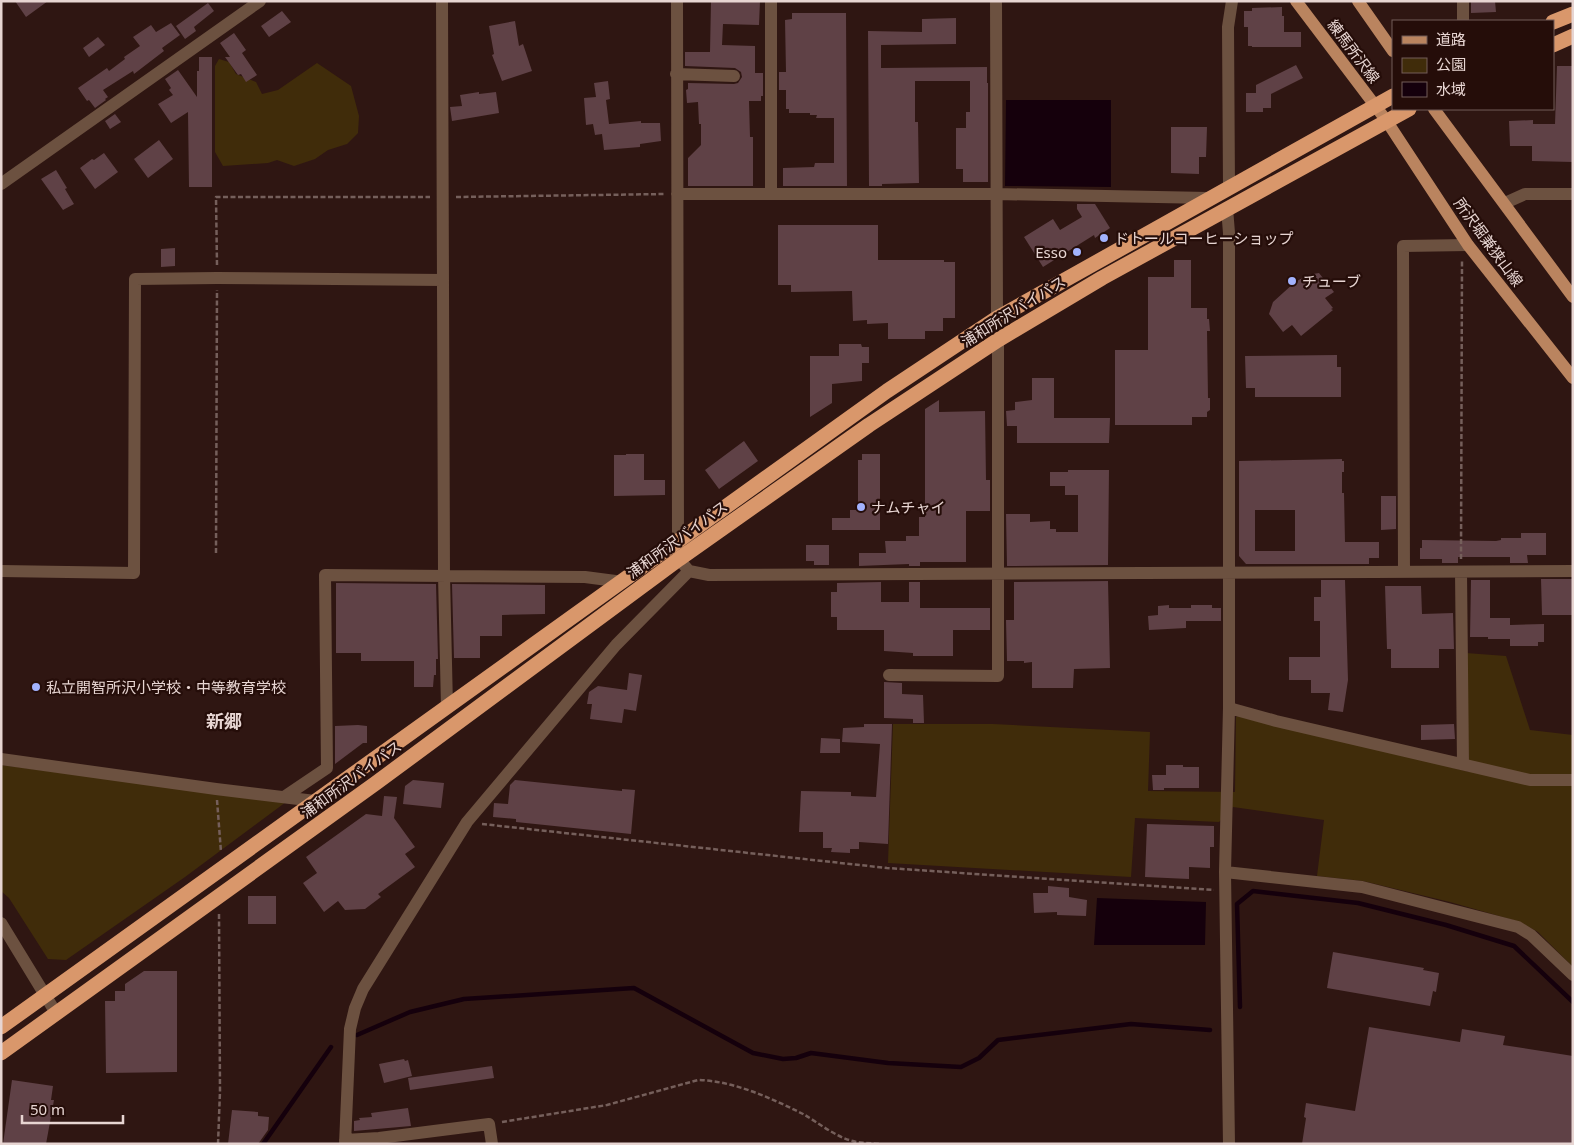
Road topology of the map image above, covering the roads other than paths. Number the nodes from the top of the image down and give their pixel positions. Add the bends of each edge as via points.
1 (260, 1) edge
2 (442, 1) edge
3 (676, 1) edge
4 (771, 1) edge
5 (996, 1) edge
6 (1232, 1) edge
7 (1296, 1) edge
8 (1358, 1) edge
9 (1463, 1) edge
10 (1573, 14) edge
11 (1463, 20) edge
12 (1554, 22) edge
13 (1573, 36) edge
14 (1554, 45) edge
15 (1392, 50) edge
16 (676, 74) junction
17 (734, 76) dead end
18 (1392, 97) edge
19 (1374, 106) junction
20 (1407, 110) edge
21 (1435, 110) edge
22 (1386, 120) junction
23 (1, 184) edge
24 (1229, 188) junction
25 (677, 194) junction
26 (770, 194) junction
27 (997, 194) junction
28 (1573, 194) edge
29 (1209, 198) junction
30 (1505, 204) junction
31 (1227, 208) junction
32 (1468, 245) junction
33 (443, 280) junction
34 (1573, 297) edge
35 (997, 318) junction
36 (998, 340) junction
37 (1573, 378) edge
38 (678, 541) junction
39 (679, 558) junction
40 (689, 571) junction
41 (1, 572) edge
42 (1230, 572) junction
43 (1404, 572) junction
44 (1461, 572) junction
45 (1573, 572) edge
46 (998, 573) junction
47 (444, 575) junction
48 (623, 582) junction
49 (889, 675) dead end
50 (447, 707) junction
51 (1229, 708) junction
52 (1, 759) edge
53 (1463, 764) junction
54 (1573, 780) edge
55 (284, 797) junction
56 (315, 801) junction
57 (1225, 872) junction
58 (1, 923) edge
59 (1573, 976) edge
60 (46, 995) junction
61 (56, 1013) junction
62 (1, 1027) edge
63 (1, 1053) edge
64 (345, 1142) edge
65 (492, 1144) edge
66 (1229, 1144) edge

1 - 23 street
2 - 33 street
3 - 16 street
4 - 26 street
5 - 27 street
6 - 24 street via 1228,27
7 - 19 main road, 練馬所沢線
8 - 15 main road, 練馬所沢線
9 - 11 street
10 - 12 highway
13 - 14 highway
16 - 17 street
16 - 25 street
18 - 19 highway, 浦和所沢バイパス
19 - 22 main road, 練馬所沢線
19 - 24 highway, 浦和所沢バイパス
20 - 22 highway, 浦和所沢バイパス
21 - 30 main road
22 - 31 highway, 浦和所沢バイパス
22 - 32 main road, 所沢堀兼狭山線
24 - 29 highway, 浦和所沢バイパス
25 - 26 street
25 - 38 street
26 - 27 street
27 - 29 street
27 - 35 street
28 - 30 street via 1525,194
29 - 35 highway, 浦和所沢バイパス
30 - 34 main road
31 - 36 highway, 浦和所沢バイパス
31 - 42 street
32 - 37 main road, 所沢堀兼狭山線
32 - 43 street via 1402,246
33 - 41 street via 135,279 134,573
33 - 47 street
35 - 38 highway, 浦和所沢バイパス via 887,391
36 - 39 highway, 浦和所沢バイパス via 869,425
36 - 46 street
38 - 39 street
38 - 48 highway, 浦和所沢バイパス
39 - 40 street
39 - 61 highway, 浦和所沢バイパス
40 - 46 street via 709,575
40 - 64 street via 616,646 467,822 363,989 350,1029
42 - 43 street
42 - 46 street
42 - 51 street
43 - 44 street
44 - 45 street
44 - 53 street
46 - 49 street via 998,676
47 - 48 street via 585,577
47 - 50 street
47 - 55 street via 325,575 327,768
48 - 50 highway, 浦和所沢バイパス
50 - 56 highway, 浦和所沢バイパス
51 - 53 street
51 - 57 street
52 - 55 street
53 - 54 street via 1530,780
55 - 56 street
56 - 60 highway, 浦和所沢バイパス
57 - 59 street via 1362,887 1518,927 1531,935
57 - 66 street
58 - 60 street
60 - 61 street
60 - 62 highway, 浦和所沢バイパス
61 - 63 highway, 浦和所沢バイパス
64 - 65 street via 489,1124

